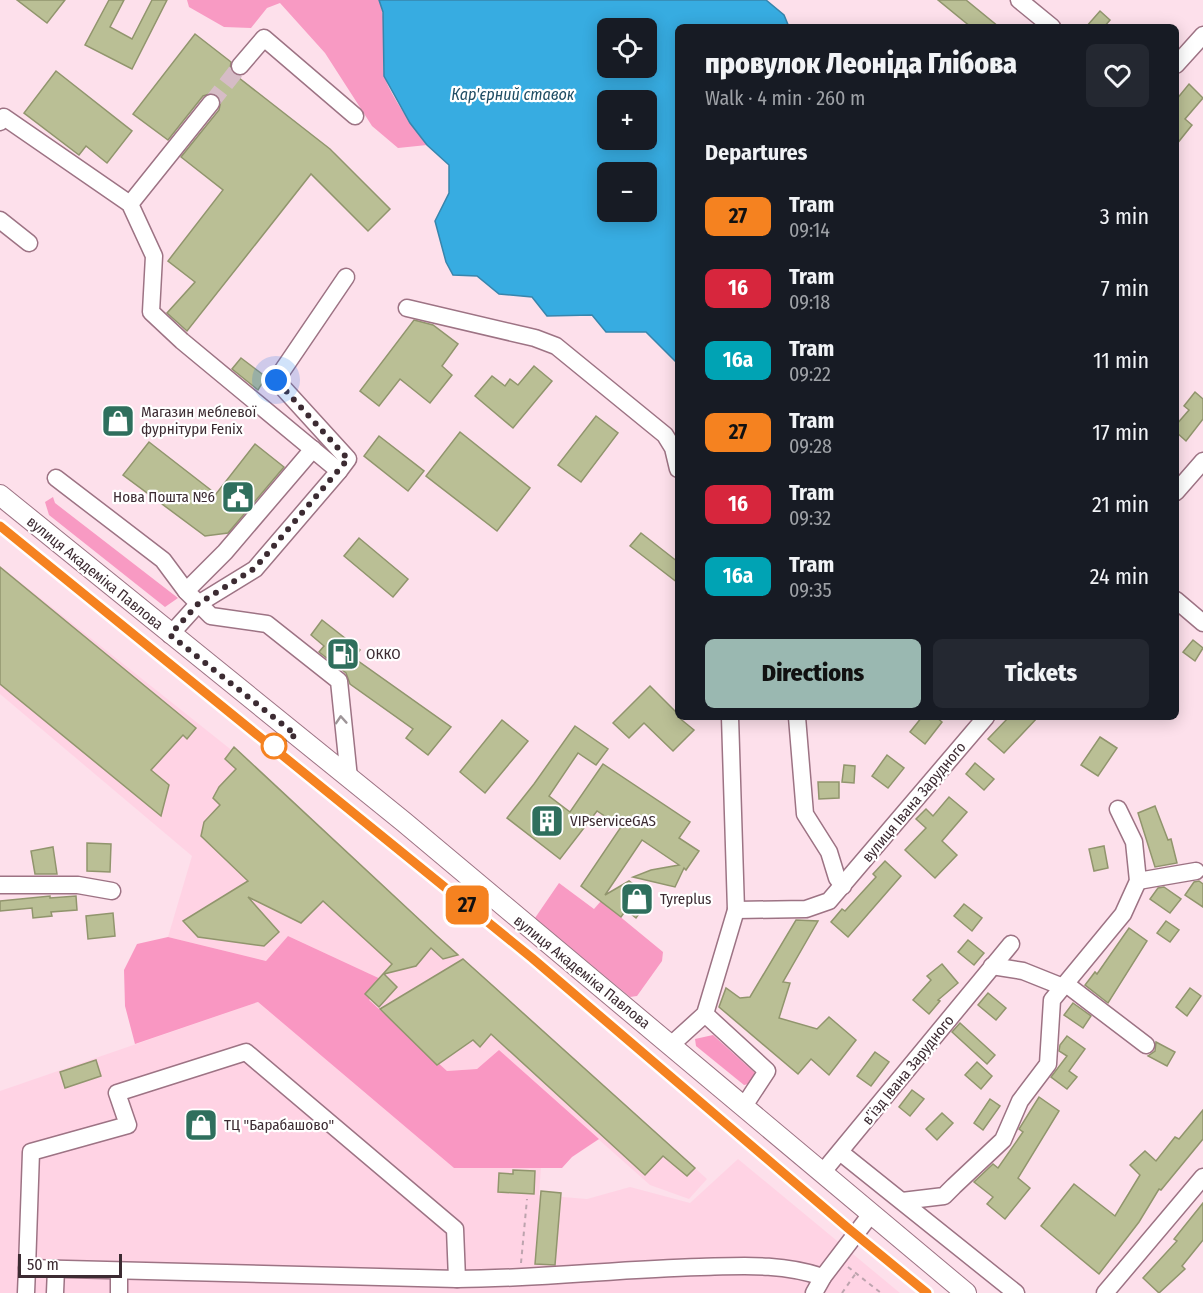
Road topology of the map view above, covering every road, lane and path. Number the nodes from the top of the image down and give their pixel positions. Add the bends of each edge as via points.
1 (1019, 0) edge
2 (1048, 24) edge
3 (1203, 34) edge
4 (1179, 62) edge
5 (240, 66) tunnel mouth
6 (211, 103) tunnel mouth
7 (355, 116) dead end
8 (0, 122) edge
9 (130, 204) junction
10 (0, 220) edge
11 (29, 243) dead end
12 (346, 277) dead end
13 (406, 308) dead end
14 (313, 449) junction
15 (675, 456) edge
16 (1203, 461) edge
17 (339, 471) junction
18 (56, 478) dead end
19 (1179, 489) edge
20 (0, 495) edge
21 (186, 591) junction
22 (1179, 603) edge
23 (198, 604) junction
24 (1203, 623) edge
25 (170, 635) junction
26 (730, 720) edge
27 (797, 720) edge
28 (983, 720) edge
29 (349, 778) junction
30 (1118, 809) dead end
31 (1196, 871) dead end
32 (1138, 881) junction
33 (0, 885) edge
34 (843, 886) junction
35 (112, 891) dead end
36 (736, 910) junction
37 (1011, 944) dead end
38 (992, 966) junction
39 (1064, 986) junction
40 (705, 1014) junction
41 (672, 1044) junction
42 (1146, 1045) dead end
43 (744, 1106) junction
44 (840, 1152) junction
45 (822, 1173) junction
46 (1203, 1177) edge
47 (527, 1199) dead end
48 (902, 1201) junction
49 (871, 1214) junction
50 (837, 1258) junction
51 (27, 1268) junction
52 (56, 1269) junction
53 (119, 1271) junction
54 (856, 1274) junction
55 (823, 1277) junction
56 (520, 1279) junction
57 (450, 1284) edge
58 (26, 1293) edge
59 (56, 1293) edge
60 (118, 1293) edge
61 (814, 1293) edge
62 (842, 1293) edge
63 (881, 1293) edge
64 (966, 1293) edge
65 (1016, 1293) edge
66 (1105, 1293) edge

1 - 2 street
3 - 4 street
5 - 7 street via 264,38
6 - 9 street
8 - 9 street via 4,117
9 - 14 street via 154,256 151,312
10 - 11 street
12 - 17 street via 276,380 348,459
13 - 15 street via 556,346 665,435
14 - 17 street
14 - 21 street via 225,552
16 - 19 street
17 - 23 street via 255,568
18 - 21 street via 163,560
20 - 25 main road, вулиця Академіка Павлова
21 - 23 street
22 - 24 street
23 - 25 street
29 -> 23 street via 339,681 267,624 212,616
25 - 29 main road, вулиця Академіка Павлова
26 - 36 street
27 - 34 street via 805,814 829,852
28 - 34 street, вулиця Івана Зарудного
29 - 41 main road, вулиця Академіка Павлова
30 - 32 street via 1134,842
31 - 32 street
32 - 39 street via 1123,914
33 - 35 street via 78,885
34 - 36 street, вулиця Івана Зарудного via 816,908
36 - 40 street
37 - 38 street, в’їзд Івана Зарудного
38 - 39 street via 1023,971
38 - 44 street, в’їзд Івана Зарудного
39 - 42 street
39 - 48 street via 1052,1000 1048,1064 1020,1101 1003,1140 944,1196
40 - 41 street
40 - 43 street via 767,1071
41 - 43 main road, вулиця Академіка Павлова
43 - 45 main road, вулиця Академіка Павлова
44 - 45 street, в’їзд Івана Зарудного
44 - 48 street
45 - 49 main road, вулиця Академіка Павлова
46 - 66 street
47 - 56 path
48 - 65 street
49 - 50 street
49 - 64 main road, вулиця Академіка Павлова
50 - 54 path
50 - 55 street
51 - 52 street
51 - 57 street via 32,1152 128,1125 117,1093 246,1052 455,1229
51 - 58 street
52 - 53 street
52 - 59 street
53 - 57 street
53 - 60 street
54 - 62 path
54 - 63 path
55 - 56 street via 794,1267 755,1265 633,1268
55 - 61 street
56 - 57 street

